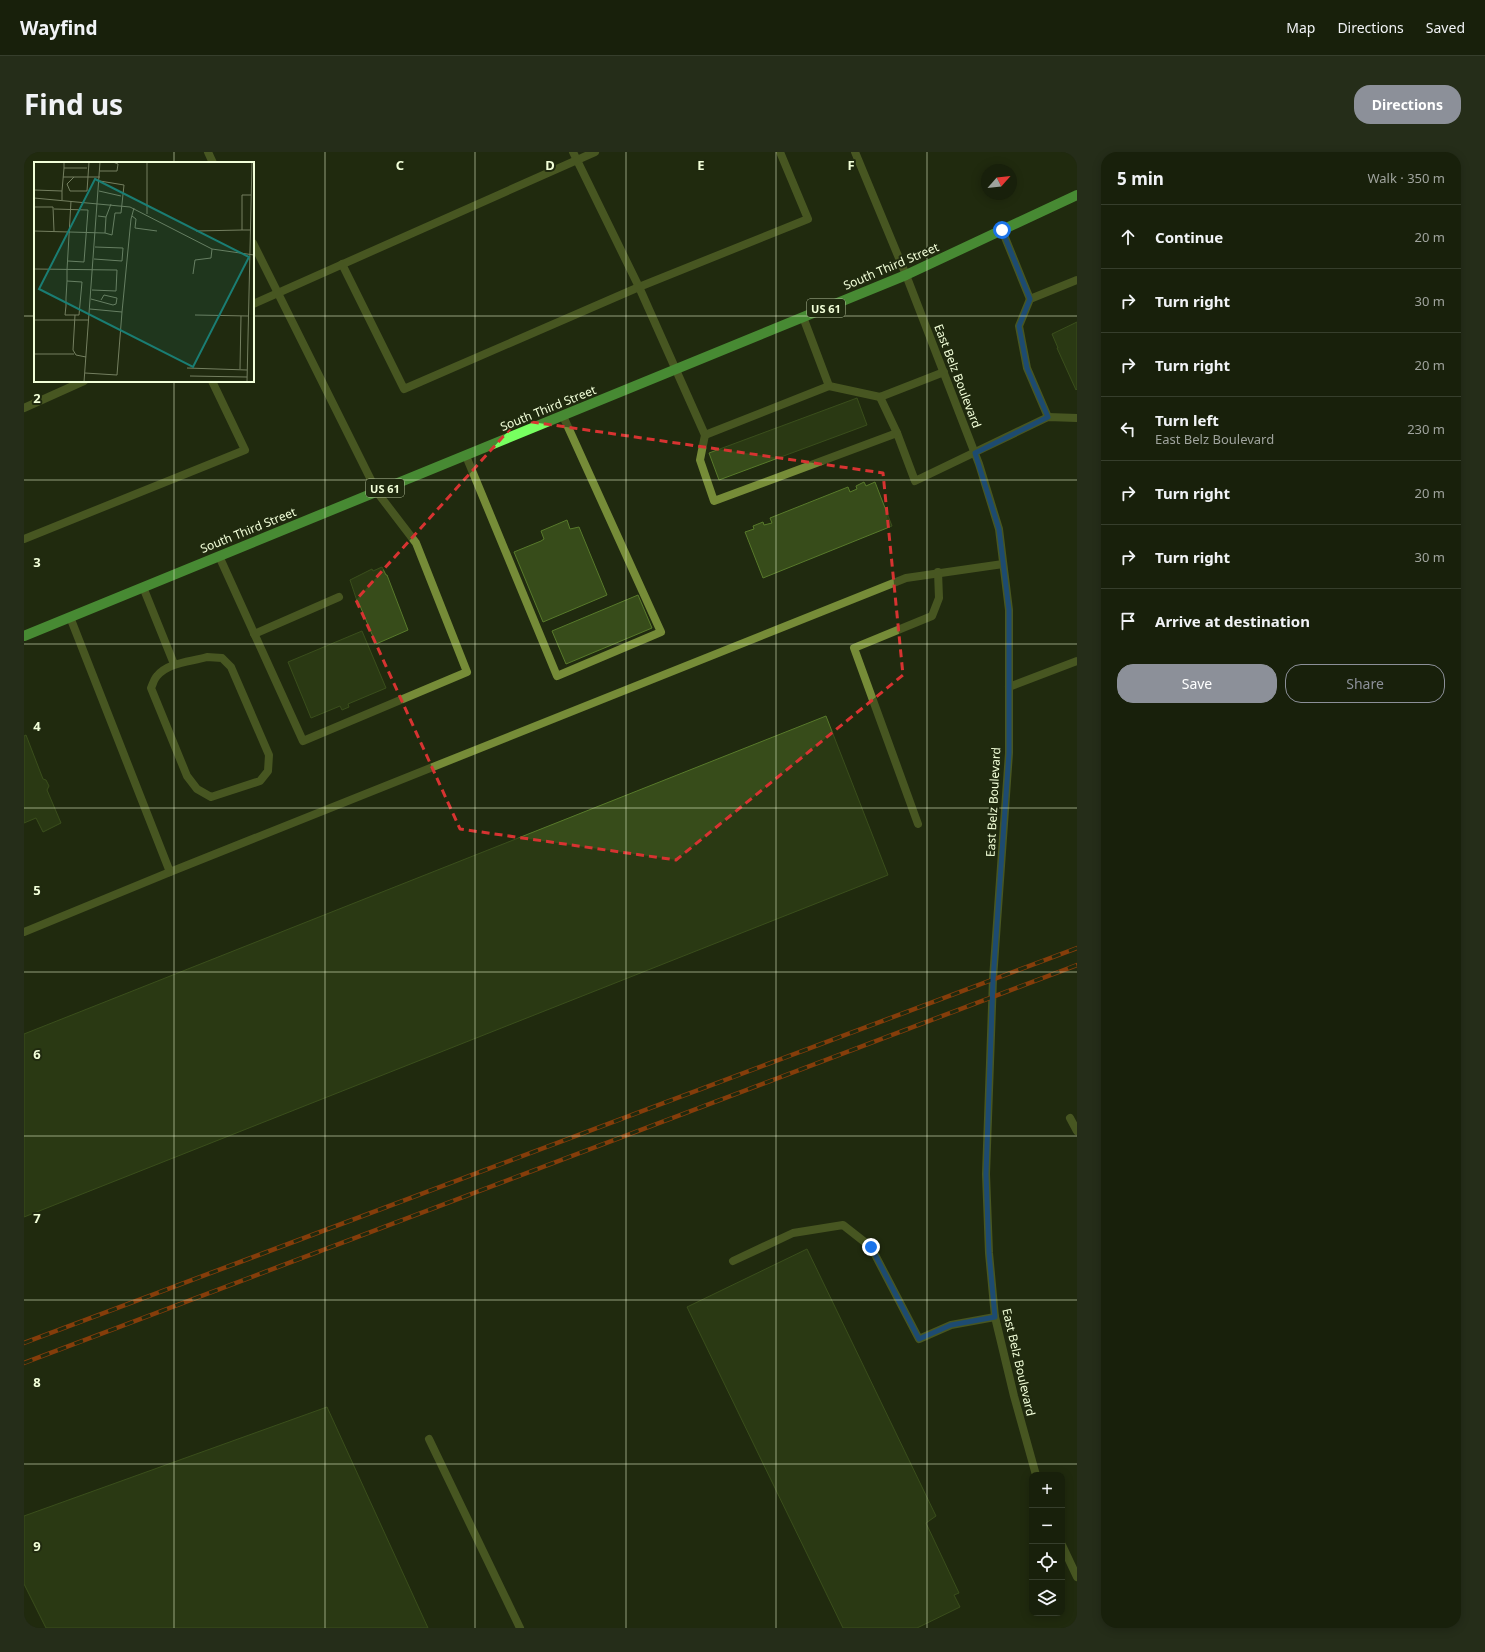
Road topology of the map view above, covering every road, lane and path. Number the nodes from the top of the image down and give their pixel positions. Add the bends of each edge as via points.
1 (208, 152) edge
2 (573, 152) edge
3 (595, 152) edge
4 (780, 152) edge
5 (855, 152) edge
6 (577, 160) junction
7 (213, 162) edge
8 (1077, 195) edge
9 (1002, 230) junction
10 (254, 245) edge
11 (342, 264) junction
12 (906, 275) junction
13 (1077, 280) edge
14 (639, 287) junction
15 (278, 292) junction
16 (1030, 299) junction
17 (254, 304) edge
18 (803, 317) junction
19 (676, 369) junction
20 (944, 372) junction
21 (82, 382) edge
22 (212, 382) edge
23 (829, 386) junction
24 (880, 397) junction
25 (24, 408) edge
26 (563, 416) junction
27 (1048, 417) junction
28 (1077, 418) edge
29 (897, 433) junction
30 (705, 435) junction
31 (975, 453) junction
32 (466, 456) junction
33 (377, 492) junction
34 (24, 539) edge
35 (219, 556) junction
36 (1003, 564) junction
37 (938, 572) junction
38 (143, 587) junction
39 (339, 597) dead end
40 (70, 617) junction
41 (254, 634) junction
42 (24, 636) edge
43 (1077, 661) edge
44 (174, 664) junction
45 (1008, 687) junction
46 (918, 824) dead end
47 (170, 872) junction
48 (24, 932) edge
49 (1070, 1118) dead end
50 (1077, 1131) edge
51 (733, 1261) dead end
52 (995, 1317) junction
53 (429, 1439) dead end
54 (1035, 1472) edge
55 (1065, 1551) edge
56 (1077, 1577) edge
57 (520, 1628) edge

1 - 7 street
2 - 6 street
3 - 6 street
4 - 14 street via 808,219
5 - 12 street, East Belz Boulevard
6 - 11 street
6 - 14 street
8 - 9 main road, South Third Street / US 61
9 - 12 main road, South Third Street / US 61
9 - 16 street
10 - 15 street
11 - 14 street via 404,390
11 - 15 street
12 - 18 main road, South Third Street / US 61
12 - 20 street, East Belz Boulevard
13 - 16 street
14 - 19 street
15 - 17 street
15 - 33 street
16 - 27 street via 1019,326 1027,368
18 - 19 main road, South Third Street / US 61
18 - 23 street
19 - 26 main road, South Third Street / US 61
19 - 30 street
20 - 24 street
20 - 31 street, East Belz Boulevard
21 - 25 street
22 - 34 street via 245,450
23 - 24 street
23 - 30 street
24 - 29 street
26 - 32 main road, South Third Street / US 61
26 - 32 street via 661,632 557,676
27 - 28 street
27 - 31 street
29 - 30 street via 714,501 700,460
29 - 31 street via 915,480
31 - 36 street, East Belz Boulevard via 999,529
32 - 33 main road, South Third Street / US 61
33 - 35 main road, South Third Street / US 61
33 - 41 street via 416,544 467,672 303,741
35 - 38 main road, South Third Street / US 61
35 - 41 street
36 - 37 street
36 - 45 street, East Belz Boulevard via 1009,610
37 - 46 street via 939,598 932,616 854,648
37 - 47 street via 906,578
38 - 40 main road, South Third Street / US 61
38 - 44 street
39 - 41 street
40 - 42 main road, South Third Street / US 61
40 - 47 street
43 - 45 street
44 - 44 street via 156,676 151,688 186,776 197,790 211,797 260,781 268,771 269,755 231,667 222,658 207,657
45 - 52 street, East Belz Boulevard via 1009,753 993,980 986,1174
47 - 48 street
49 - 50 street
51 - 52 street via 793,1233 843,1224 871,1247 919,1339 951,1325
52 - 54 street, East Belz Boulevard
53 - 57 street
55 - 56 street

